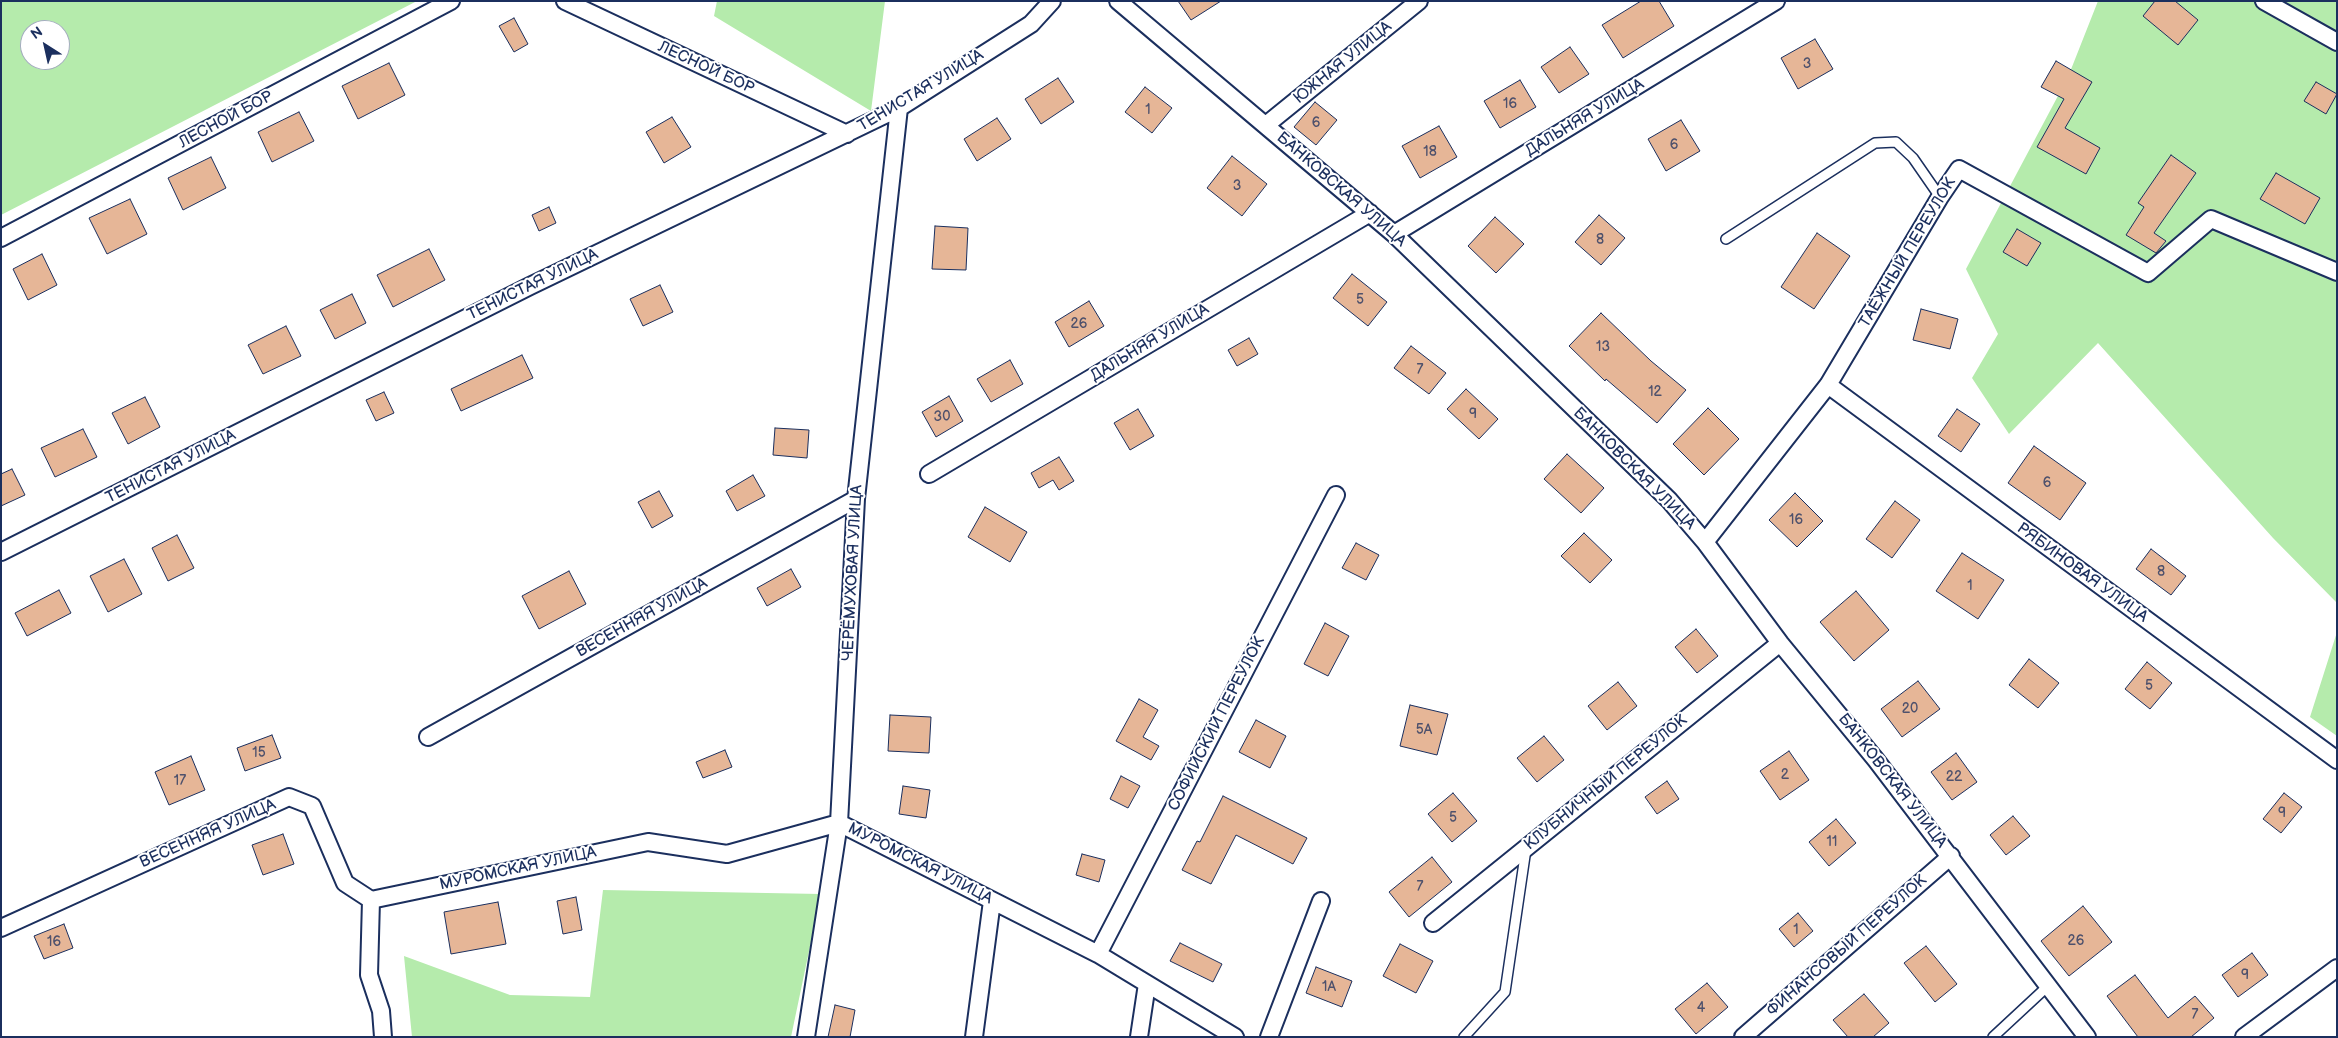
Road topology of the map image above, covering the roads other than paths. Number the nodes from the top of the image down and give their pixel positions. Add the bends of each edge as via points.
1 (451, 1) edge
2 (565, 1) edge
3 (1052, 1) edge
4 (1118, 1) edge
5 (1419, 1) edge
6 (1776, 1) edge
7 (2264, 1) edge
8 (2337, 42) edge
9 (899, 108) junction
10 (1266, 125) junction
11 (848, 134) junction
12 (1940, 197) junction
13 (1370, 213) junction
14 (1394, 234) junction
15 (1, 238) edge
16 (1726, 239) dead end
17 (2337, 272) edge
18 (1828, 385) junction
19 (929, 474) dead end
20 (1336, 495) dead end
21 (856, 498) junction
22 (1705, 542) junction
23 (1, 552) edge
24 (1780, 642) junction
25 (428, 737) dead end
26 (2337, 760) edge
27 (838, 823) junction
28 (1526, 848) junction
29 (1951, 856) junction
30 (371, 900) junction
31 (992, 901) junction
32 (1321, 902) dead end
33 (1432, 923) dead end
34 (1, 928) edge
35 (1098, 954) junction
36 (2337, 968) edge
37 (1147, 984) junction
38 (2049, 985) junction
39 (383, 1037) edge
40 (806, 1037) edge
41 (974, 1037) edge
42 (1139, 1037) edge
43 (1235, 1037) edge
44 (1269, 1037) edge
45 (1464, 1037) edge
46 (1743, 1037) edge
47 (1993, 1037) edge
48 (2087, 1037) edge
49 (2244, 1037) edge

1 - 15 street, ЛЕСНОЙ БОР
2 - 11 street, ЛЕСНОЙ БОР
3 - 9 street, ТЕНИСТАЯ УЛИЦА via 1031,24
4 - 10 street, БАНКОВСКАЯ УЛИЦА
5 - 10 street, ЮЖНАЯ УЛИЦА
6 - 14 street, ДАЛЬНЯЯ УЛИЦА
7 - 8 street
9 - 11 street, ТЕНИСТАЯ УЛИЦА
9 - 21 street, ЧЕРЁМУХОВАЯ УЛИЦА
10 - 13 street, БАНКОВСКАЯ УЛИЦА
11 - 23 street, ТЕНИСТАЯ УЛИЦА via 521,290
12 - 16 lane via 1913,158 1896,142 1875,143
12 - 17 street, ТАЁЖНЫЙ ПЕРЕУЛОК via 1959,169 2148,273 2211,219
12 - 18 street, ТАЁЖНЫЙ ПЕРЕУЛОК
13 - 14 street, БАНКОВСКАЯ УЛИЦА
13 - 19 street, ДАЛЬНЯЯ УЛИЦА
14 - 22 street, БАНКОВСКАЯ УЛИЦА via 1669,500
18 - 22 street, ТАЁЖНЫЙ ПЕРЕУЛОК
18 - 26 street, РЯБИНОВАЯ УЛИЦА
20 - 35 street, СОФИЙСКИЙ ПЕРЕУЛОК
21 - 25 street, ВЕСЕННЯЯ УЛИЦА
21 - 27 street, ЧЕРЁМУХОВАЯ УЛИЦА
22 - 24 street, БАНКОВСКАЯ УЛИЦА
24 - 28 street, КЛУБНИЧНЫЙ ПЕРЕУЛОК
24 - 29 street, БАНКОВСКАЯ УЛИЦА
27 - 30 street, МУРОМСКАЯ УЛИЦА via 727,854 648,842
27 - 31 street, МУРОМСКАЯ УЛИЦА
27 - 40 street, ЧЕРЁМУХОВАЯ УЛИЦА
28 - 33 street, КЛУБНИЧНЫЙ ПЕРЕУЛОК
28 - 45 lane via 1505,992
29 - 38 street, БАНКОВСКАЯ УЛИЦА
29 - 46 street, ФИНАНСОВЫЙ ПЕРЕУЛОК
30 - 34 street, ВЕСЕННЯЯ УЛИЦА via 345,883 312,806 289,797
30 - 39 street via 369,975 381,1011
31 - 35 street, МУРОМСКАЯ УЛИЦА
31 - 41 street
32 - 44 street
35 - 37 street, МУРОМСКАЯ УЛИЦА
36 - 49 street
37 - 42 street
37 - 43 street, МУРОМСКАЯ УЛИЦА
38 - 47 lane
38 - 48 street, БАНКОВСКАЯ УЛИЦА

